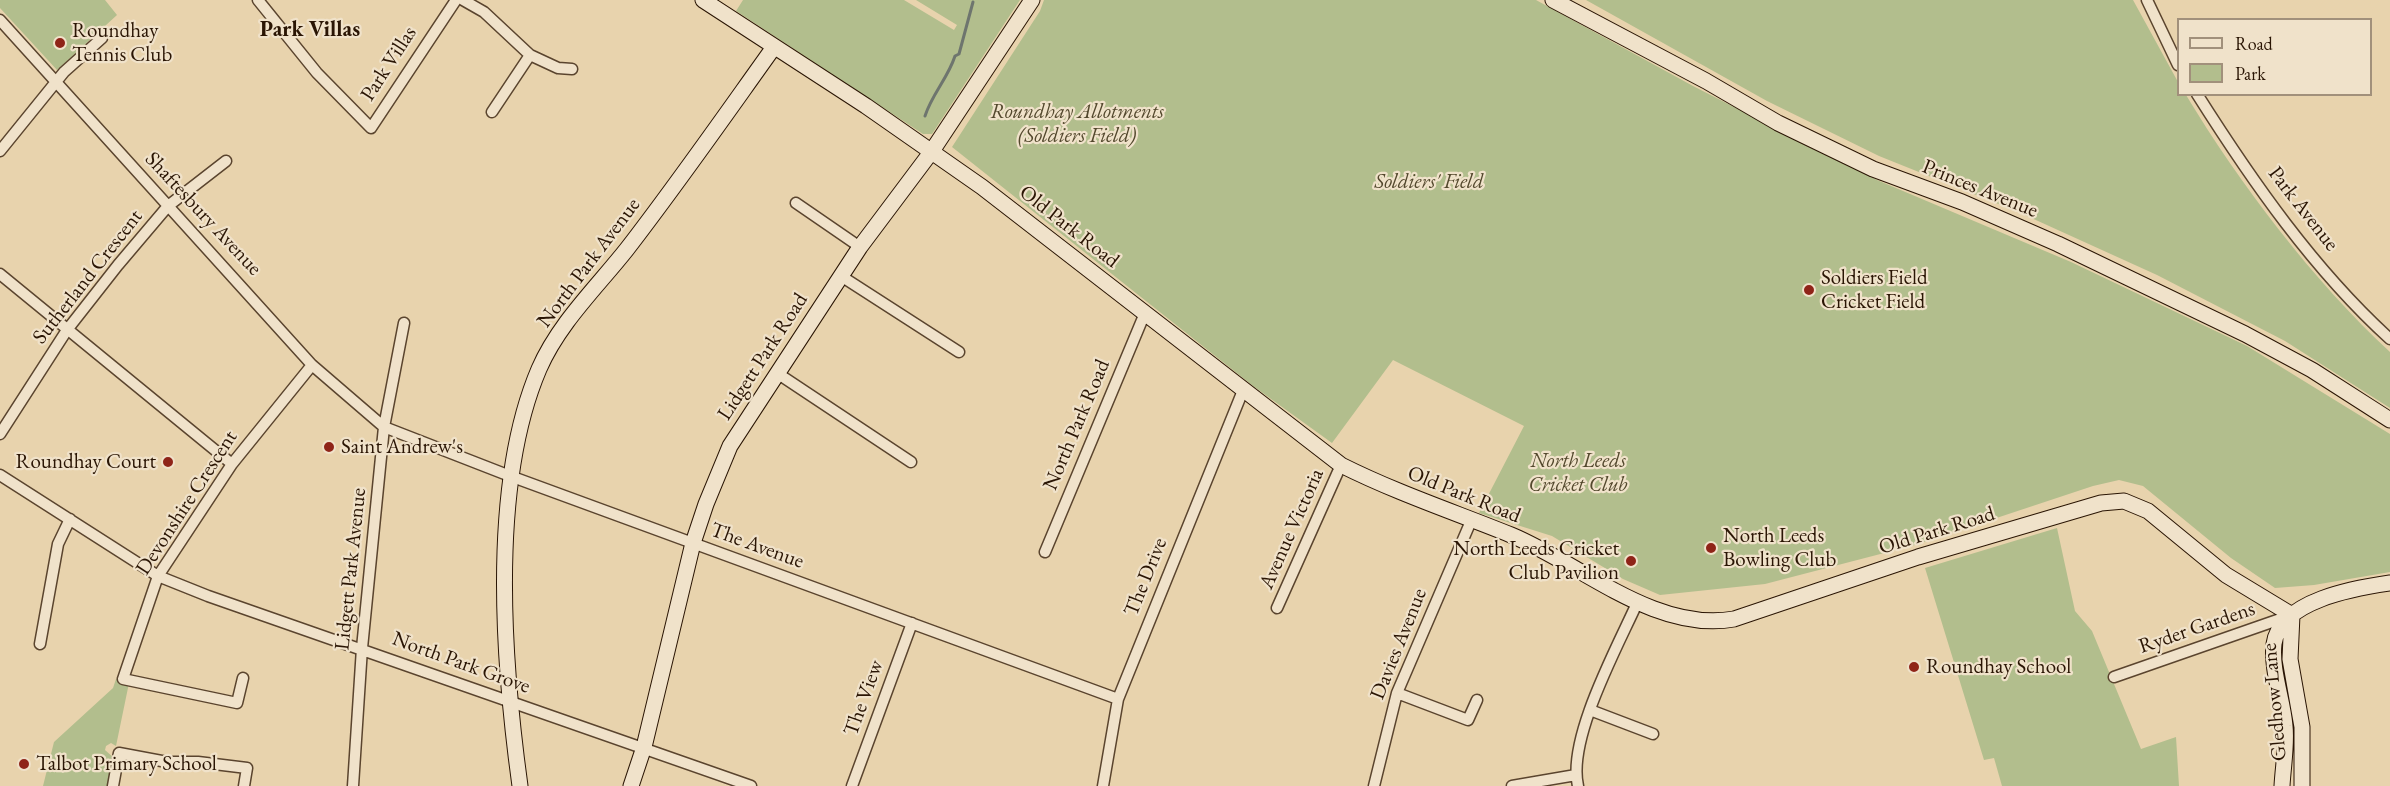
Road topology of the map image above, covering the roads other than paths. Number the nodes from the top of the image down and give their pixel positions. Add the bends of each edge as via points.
1 (258, 0) edge
2 (456, 0) edge
3 (463, 0) edge
4 (703, 0) edge
5 (1032, 0) edge
6 (1553, 0) edge
7 (2147, 0) edge
8 (0, 20) edge
9 (102, 38) dead end
10 (774, 47) junction
11 (530, 55) junction
12 (2177, 63) edge
13 (572, 69) dead end
14 (55, 82) junction
15 (2198, 96) edge
16 (492, 112) dead end
17 (932, 151) junction
18 (0, 152) edge
19 (226, 161) dead end
20 (796, 203) dead end
21 (168, 206) junction
22 (860, 247) junction
23 (0, 274) edge
24 (841, 276) junction
25 (1145, 313) junction
26 (404, 323) dead end
27 (67, 330) junction
28 (2390, 339) edge
29 (959, 352) dead end
30 (312, 365) junction
31 (777, 373) junction
32 (1244, 388) junction
33 (2390, 420) edge
34 (384, 427) junction
35 (0, 434) edge
36 (911, 462) dead end
37 (231, 464) junction
38 (1341, 465) junction
39 (0, 475) edge
40 (510, 476) junction
41 (70, 519) junction
42 (1471, 521) junction
43 (693, 543) junction
44 (1045, 552) dead end
45 (158, 576) junction
46 (2390, 583) edge
47 (1638, 601) junction
48 (1277, 608) dead end
49 (2292, 615) junction
50 (912, 623) junction
51 (40, 644) dead end
52 (362, 648) junction
53 (2114, 677) dead end
54 (243, 678) dead end
55 (1397, 693) junction
56 (1118, 699) junction
57 (1477, 700) dead end
58 (508, 701) junction
59 (1590, 711) junction
60 (2302, 726) junction
61 (2286, 728) junction
62 (1653, 734) dead end
63 (644, 747) junction
64 (1577, 781) edge
65 (113, 786) edge
66 (244, 786) edge
67 (353, 786) edge
68 (520, 786) edge
69 (631, 786) edge
70 (750, 786) edge
71 (852, 786) edge
72 (1102, 786) edge
73 (1374, 786) edge
74 (1512, 786) edge
75 (2282, 786) edge
76 (2302, 786) edge

1 - 2 street, Park Villas via 317,73 371,128
3 - 11 street via 484,12
4 - 10 street, Old Park Road
5 - 17 street, Lidgett Park Road
6 - 33 street, Princes Avenue via 1778,123 1862,164 2058,244 2245,334 2312,370
7 - 12 street
8 - 14 street, Shaftesbury Avenue
9 - 14 street
10 - 17 street, Old Park Road
10 - 40 street, North Park Avenue via 628,248 569,319 540,368 525,409
11 - 13 street via 558,68
11 - 16 street
14 - 18 street
14 - 21 street, Shaftesbury Avenue
15 - 28 street, Park Avenue via 2291,229 2367,318
17 - 22 street, Lidgett Park Road
17 - 25 street, Old Park Road
19 - 21 street, Sutherland Crescent
20 - 22 street
21 - 27 street, Sutherland Crescent
21 - 30 street, Shaftesbury Avenue
22 - 24 street, Lidgett Park Road
23 - 27 street
24 - 29 street
24 - 31 street, Lidgett Park Road
25 - 32 street, Old Park Road
25 - 44 street, North Park Road
26 - 34 street, Lidgett Park Avenue
27 - 35 street, Sutherland Crescent
27 - 37 street
30 - 34 street, Shaftesbury Avenue
30 - 37 street, Devonshire Crescent
31 - 36 street
31 - 43 street, Lidgett Park Road via 719,468
32 - 38 street, Old Park Road
32 - 56 street, The Drive
34 - 40 street, The Avenue
34 - 52 street, Lidgett Park Avenue
37 - 45 street, Devonshire Crescent
38 - 42 street, Old Park Road
38 - 48 street, Avenue Victoria
39 - 41 street, North Park Grove
40 - 43 street, The Avenue
40 - 58 street, North Park Avenue via 505,587
41 - 45 street, North Park Grove
41 - 51 street via 58,544
42 - 47 street, Old Park Road via 1546,551
42 - 55 street, Davies Avenue
43 - 50 street, The Avenue
43 - 63 street, Lidgett Park Road
45 - 52 street, North Park Grove
45 - 54 street, Devonshire Crescent via 123,679 237,702
46 - 49 street, Gledhow Lane via 2353,588 2302,607
47 - 49 street, Old Park Road via 1669,616 1709,621 1734,619 1918,557 2101,502 2124,501 2148,511 2226,574
47 - 59 street
49 - 53 street, Ryder Gardens
49 - 60 street, Gledhow Lane via 2290,658
49 - 61 street, Gledhow Lane via 2274,642
50 - 56 street, The Avenue
50 - 71 street, The View
52 - 58 street, North Park Grove
52 - 67 street, Lidgett Park Avenue
55 - 57 street via 1468,720
55 - 73 street, Davies Avenue
56 - 72 street, The Drive
58 - 63 street, North Park Grove
58 - 68 street, North Park Avenue
59 - 62 street
59 - 64 street via 1580,744
60 - 61 street
60 - 76 street, Gledhow Lane
61 - 75 street, Gledhow Lane
63 - 69 street, Lidgett Park Road
63 - 70 street, North Park Grove
64 - 74 street
65 - 66 street via 119,753 167,762 247,768

